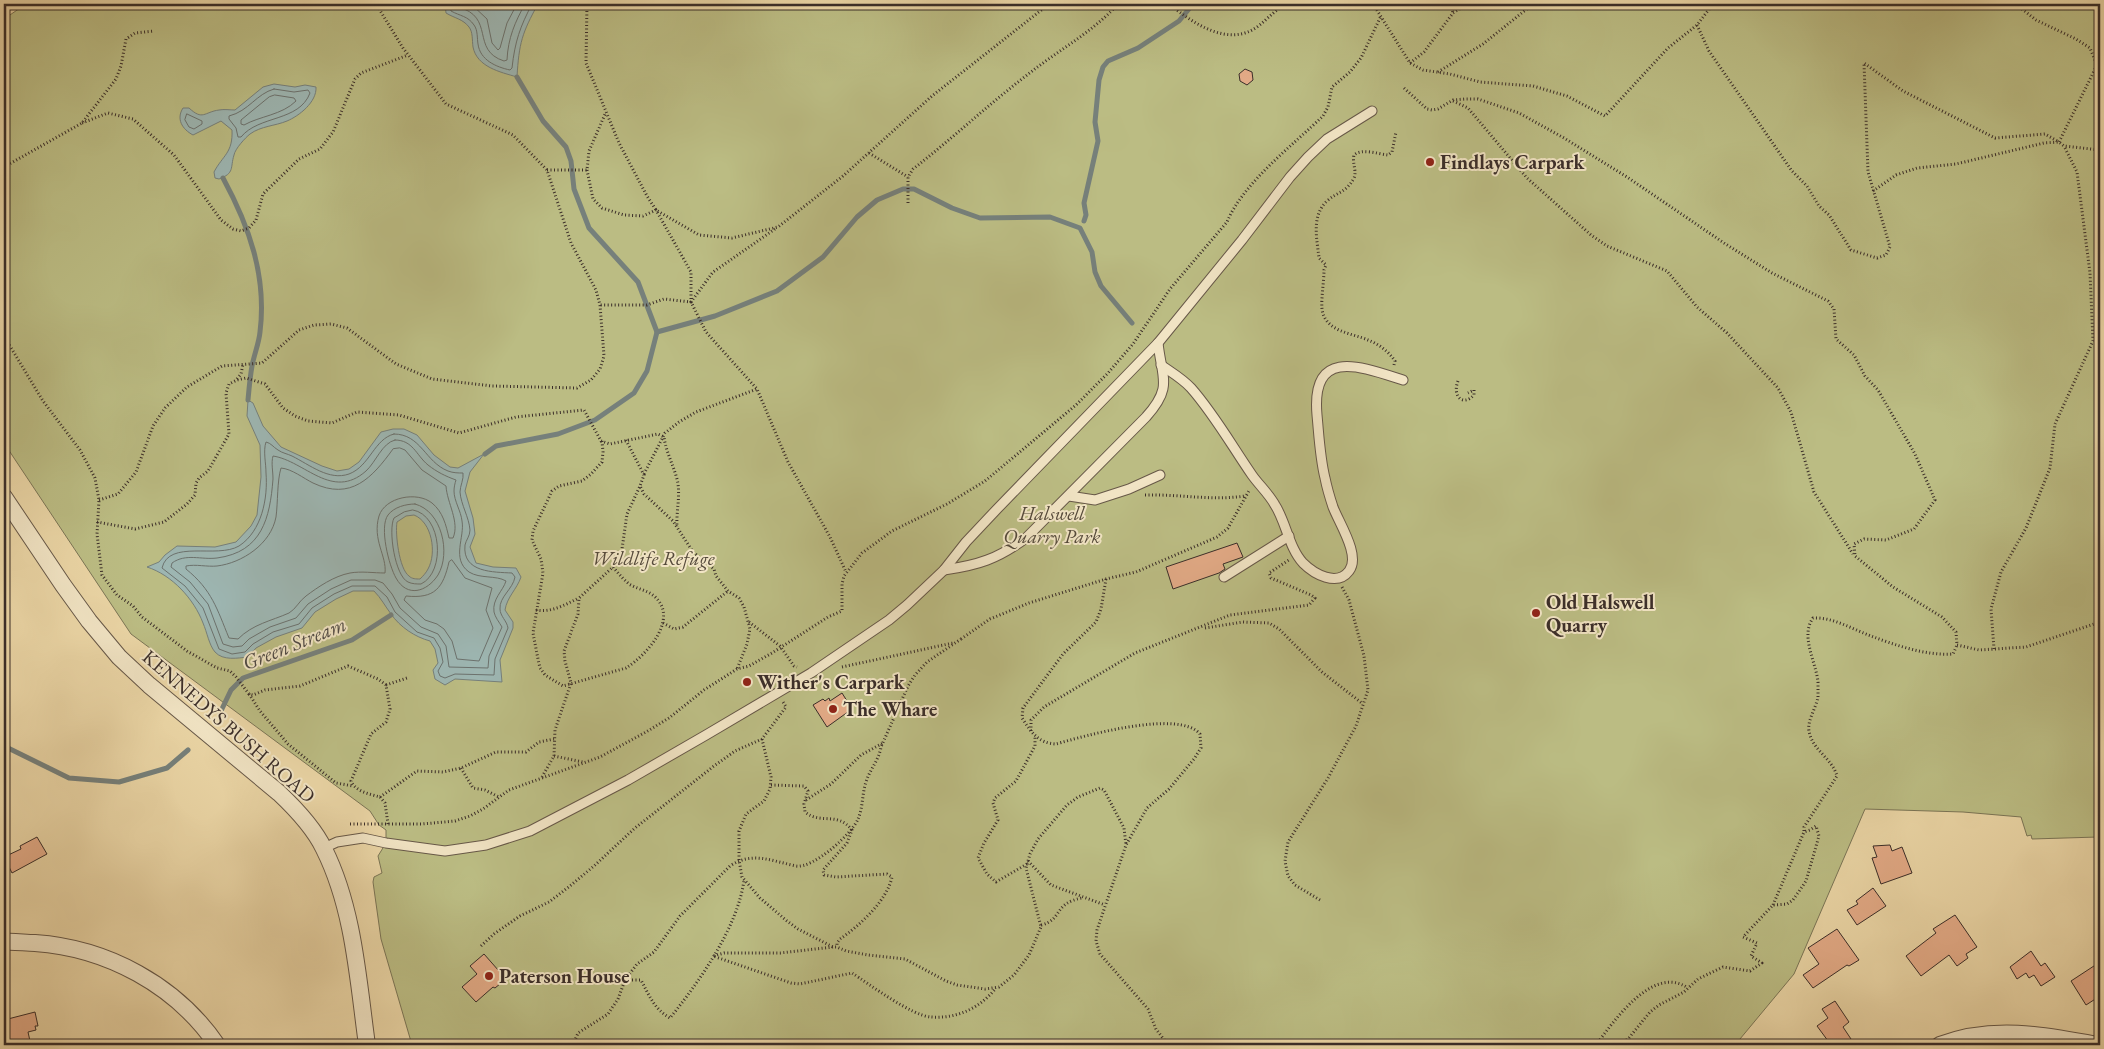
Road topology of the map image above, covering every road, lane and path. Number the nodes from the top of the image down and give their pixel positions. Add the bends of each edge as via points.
1 (17, 4) edge
2 (376, 4) edge
3 (587, 4) edge
4 (1049, 4) edge
5 (1118, 4) edge
6 (1169, 4) edge
7 (1288, 4) edge
8 (1372, 4) edge
9 (1451, 4) edge
10 (1467, 4) edge
11 (1533, 4) edge
12 (1713, 4) edge
13 (2024, 4) edge
14 (4, 13) edge
15 (1453, 13) junction
16 (1381, 16) junction
17 (1697, 25) junction
18 (154, 31) dead end
19 (408, 55) junction
20 (1410, 63) junction
21 (1438, 72) junction
22 (1404, 88) dead end
23 (1453, 100) junction
24 (1372, 111) dead end
25 (606, 112) junction
26 (82, 123) junction
27 (1396, 132) dead end
28 (2059, 142) junction
29 (2064, 146) junction
30 (2100, 150) edge
31 (869, 153) junction
32 (4, 167) edge
33 (547, 170) junction
34 (585, 170) junction
35 (908, 177) junction
36 (1873, 190) junction
37 (908, 203) dead end
38 (656, 210) junction
39 (778, 227) junction
40 (691, 302) junction
41 (600, 305) junction
42 (4, 336) edge
43 (1158, 343) junction
44 (243, 364) junction
45 (1161, 365) junction
46 (1386, 374) junction
47 (237, 380) junction
48 (1403, 380) dead end
49 (1458, 381) dead end
50 (757, 389) junction
51 (1468, 393) dead end
52 (664, 437) junction
53 (626, 440) junction
54 (602, 441) junction
55 (644, 475) junction
56 (1160, 476) dead end
57 (1255, 480) junction
58 (640, 486) junction
59 (1121, 492) junction
60 (1069, 496) junction
61 (1245, 496) junction
62 (4, 497) edge
63 (99, 500) junction
64 (97, 522) junction
65 (677, 527) junction
66 (1289, 536) junction
67 (1297, 555) junction
68 (1855, 556) junction
69 (613, 567) junction
70 (944, 570) junction
71 (846, 572) junction
72 (1224, 577) dead end
73 (1338, 578) junction
74 (1106, 579) junction
75 (728, 591) junction
76 (579, 598) junction
77 (536, 610) junction
78 (749, 622) junction
79 (2100, 622) edge
80 (663, 623) junction
81 (1199, 628) junction
82 (961, 639) junction
83 (1957, 645) junction
84 (780, 646) junction
85 (1994, 649) junction
86 (839, 668) dead end
87 (737, 670) junction
88 (811, 673) junction
89 (407, 678) dead end
90 (571, 684) junction
91 (386, 685) junction
92 (777, 693) junction
93 (249, 694) junction
94 (1363, 704) junction
95 (1031, 732) junction
96 (1035, 736) junction
97 (762, 738) junction
98 (554, 739) junction
99 (883, 742) junction
100 (554, 756) junction
101 (584, 762) junction
102 (461, 768) junction
103 (542, 777) junction
104 (770, 785) junction
105 (354, 786) junction
106 (380, 796) junction
107 (499, 797) junction
108 (805, 801) junction
109 (350, 824) dead end
110 (388, 824) junction
111 (852, 830) junction
112 (1804, 832) junction
113 (1126, 845) junction
114 (324, 848) junction
115 (739, 860) junction
116 (1027, 862) junction
117 (744, 880) junction
118 (1082, 898) junction
119 (1320, 900) dead end
120 (1773, 905) junction
121 (1105, 906) junction
122 (1041, 925) junction
123 (4, 942) edge
124 (482, 946) dead end
125 (835, 947) junction
126 (713, 956) junction
127 (625, 980) junction
128 (997, 988) junction
129 (1688, 988) junction
130 (217, 1045) edge
131 (367, 1045) edge
132 (573, 1045) edge
133 (1168, 1045) edge
134 (1596, 1045) edge
135 (1617, 1045) edge
136 (1940, 1045) edge
137 (2097, 1045) edge

1 - 14 path
2 - 19 path
3 - 25 path via 586,63
4 - 31 path via 932,96
5 - 35 path via 913,169
6 - 7 path via 1212,31 1242,32 1258,27 1271,13
8 - 16 path
9 - 15 path
10 - 15 path
11 - 21 path via 1483,44
12 - 17 path
13 - 28 path via 2022,9 2036,20 2090,48 2097,65
15 - 20 path via 1424,52
16 - 20 path
16 - 71 path via 1361,58 1332,87 1323,116 1247,190 1232,209 1227,222 1170,289 1133,344 1108,373 985,481 878,540
17 - 21 path via 1668,48 1605,116 1567,96 1533,86 1480,82
17 - 36 path via 1709,51 1851,250 1877,258 1886,254 1890,247
18 - 26 path via 135,33 126,39 122,66 116,79
19 - 26 path via 361,73 333,132 320,149 300,159 264,194 256,220 241,231 233,230 221,220 174,155 133,119 108,113
19 - 33 path via 446,104 513,135
20 - 21 path via 1422,70
22 - 23 path via 1427,109 1438,109
23 - 68 path via 1468,108 1527,178 1591,235 1607,246 1667,271 1697,307 1727,333 1778,388 1791,412 1814,492
23 - 68 path via 1478,99 1519,113 1627,177 1772,273 1828,301 1834,309 1836,339 1854,355 1865,376 1878,390 1915,454 1935,500 1914,529 1886,540 1864,539 1854,544
24 - 43 lane via 1327,140 1308,157
25 - 34 path via 589,151
25 - 38 path via 619,143
26 - 32 path
27 - 46 path via 1392,152 1388,155 1362,151 1354,155 1354,178 1343,193 1327,202 1316,221 1319,258 1326,265 1322,307 1327,321 1390,353 1395,361 1393,370
28 - 29 path
28 - 36 path via 1956,164 1916,168 1896,175
28 - 36 path via 2045,134 1995,138 1903,91 1864,63 1868,172
29 - 30 path
29 - 85 path via 2077,172 2090,273 2093,341 2054,424 2050,468 2029,520 2001,572 1991,609
31 - 35 path
31 - 39 path
33 - 34 path
33 - 41 path via 571,243 596,290
34 - 38 path via 593,199 602,208 624,215 642,216
35 - 37 path
38 - 39 path via 699,235 732,238
38 - 40 path via 691,272
39 - 40 path via 713,272
40 - 41 path via 664,299 647,305
40 - 50 path via 705,330
41 - 44 path via 604,356 600,369 578,388 492,386 432,379 396,364 347,328 331,324 299,330 262,363
42 - 63 path via 86,461
43 - 45 lane
43 - 70 lane via 998,508
44 - 47 path
44 - 63 path via 222,366 187,387 165,408 154,426 136,472 118,494
45 - 57 lane via 1190,387
45 - 60 lane via 1164,386 1157,404
46 - 48 lane
46 - 73 lane via 1342,366 1324,375 1316,389 1324,477 1352,554 1350,571
47 - 54 path via 246,378 265,384 283,408 308,421 332,423 357,412 399,415 459,433 533,414 584,410
47 - 64 path via 229,384 226,393 229,434 208,471 196,483 195,495 188,504 164,522 136,529
49 - 51 path via 1455,388 1460,399 1472,398 1474,390
50 - 52 path via 696,412 678,422
50 - 71 path via 788,462
52 - 53 path via 658,434
52 - 55 path
52 - 65 path via 678,484
53 - 54 path via 610,444
53 - 55 path
54 - 77 path via 602,462 582,481 559,486 552,491 537,520 532,540 543,572
55 - 58 path
56 - 59 lane
57 - 61 path
57 - 66 lane via 1275,504
58 - 65 path
58 - 69 path via 627,514 622,550
59 - 60 lane via 1095,500
59 - 61 path via 1128,497 1172,494 1218,499
60 - 70 lane via 1011,549 978,564
61 - 74 path via 1228,528 1217,537 1136,572
62 - 114 street, KENNEDYS BUSH ROAD via 73,599 119,657 279,793 296,809
63 - 64 path
64 - 93 path via 102,575 117,595 188,651 217,668 230,671
65 - 75 path via 694,552 714,569
66 - 67 lane
66 - 72 lane
67 - 73 lane via 1318,574
67 - 81 path via 1269,573 1271,578 1311,595 1314,598 1309,605 1237,613
68 - 83 path via 1893,587 1942,617 1956,632
69 - 76 path
69 - 80 path via 629,584 655,597 662,605
70 - 88 lane via 899,612
71 - 84 path via 842,584 842,611
73 - 94 path via 1349,600 1364,656 1368,690
74 - 82 path via 990,619
74 - 95 path via 1096,622 1063,654 1023,708 1022,718
75 - 78 path via 739,598
75 - 80 path via 683,627 674,629
76 - 77 path via 556,609
76 - 90 path via 578,614 564,652
77 - 90 path via 533,633 540,668 556,683 563,686
78 - 84 path
78 - 87 path via 749,636
79 - 85 path via 2026,647
80 - 90 path via 659,634 635,662 614,673
81 - 94 path via 1243,622 1268,623 1279,629 1322,672
81 - 95 path via 1122,659 1050,703 1031,720
82 - 86 path
82 - 99 path via 915,674
83 - 85 path via 1979,650
83 - 112 path via 1953,654 1944,655 1899,646 1832,620 1813,618 1808,635 1818,698 1808,729 1814,746 1835,769 1837,776 1804,827
84 - 87 path
84 - 88 path via 794,666
87 - 101 path via 704,690 658,726 600,757
88 - 92 lane
89 - 91 path
90 - 98 path
91 - 93 path via 348,666 300,686
91 - 105 path via 390,709 386,722 371,734 351,781
92 - 97 path via 786,707
92 - 114 lane via 561,816 510,838 445,851 363,838 337,842
93 - 105 path via 288,744 336,783
94 - 119 path via 1356,726 1328,778 1288,842 1285,861 1288,876 1294,885
95 - 96 path
96 - 113 path via 1056,744 1124,727 1158,724 1197,730 1201,748 1169,789 1147,808
96 - 116 path via 1035,746 1024,769 1016,781 995,798 993,803 998,820 978,858 996,882
97 - 104 path
97 - 124 path via 714,766 635,828 570,886 549,902 507,925
98 - 100 path
98 - 102 path via 538,742 526,752 496,752
99 - 108 path via 861,755 831,784
99 - 111 path via 880,756 866,782 859,818
100 - 101 path
100 - 103 path
101 - 103 path
102 - 106 path via 443,772 417,771
102 - 107 path via 473,788
103 - 107 path
104 - 108 path via 804,786 808,790
104 - 115 path via 764,801 746,814 739,831
105 - 106 path
106 - 110 path via 385,803
107 - 110 path via 484,810 455,820
108 - 111 path via 805,812 809,815 840,819
109 - 110 path
111 - 115 path via 824,854 803,866 754,858
111 - 125 path via 846,843 823,870 824,875 887,874 892,879 879,902
112 - 120 path
112 - 120 path via 1816,826 1819,836 1806,881 1793,900
113 - 116 path via 1124,828 1107,793 1100,788 1078,796 1067,805 1038,839
113 - 121 path
114 - 131 street, KENNEDYS BUSH ROAD via 341,888
115 - 117 path
115 - 127 path via 680,916 654,952 636,964
116 - 118 path via 1050,885
116 - 122 path
117 - 125 path via 798,930
117 - 126 path via 730,924
118 - 121 path
118 - 122 path via 1068,901 1055,918
120 - 129 path via 1743,936 1757,943 1751,956 1762,963 1756,969 1719,968
121 - 133 path via 1097,930 1100,954 1148,1009 1156,1029
122 - 128 path via 1023,964 1014,976
123 - 130 street via 50,944 118,962 167,992 200,1023
125 - 126 path
125 - 128 path via 905,959 957,985
126 - 127 path via 670,1018 654,1005 641,980
126 - 128 path via 791,983 852,973 898,1002 930,1017 960,1014 988,998
127 - 132 path via 608,1014 578,1034
129 - 134 path via 1681,983 1658,984 1634,999
129 - 135 path via 1654,1008 1628,1039
136 - 137 street via 1974,1035 1997,1033 2052,1036

